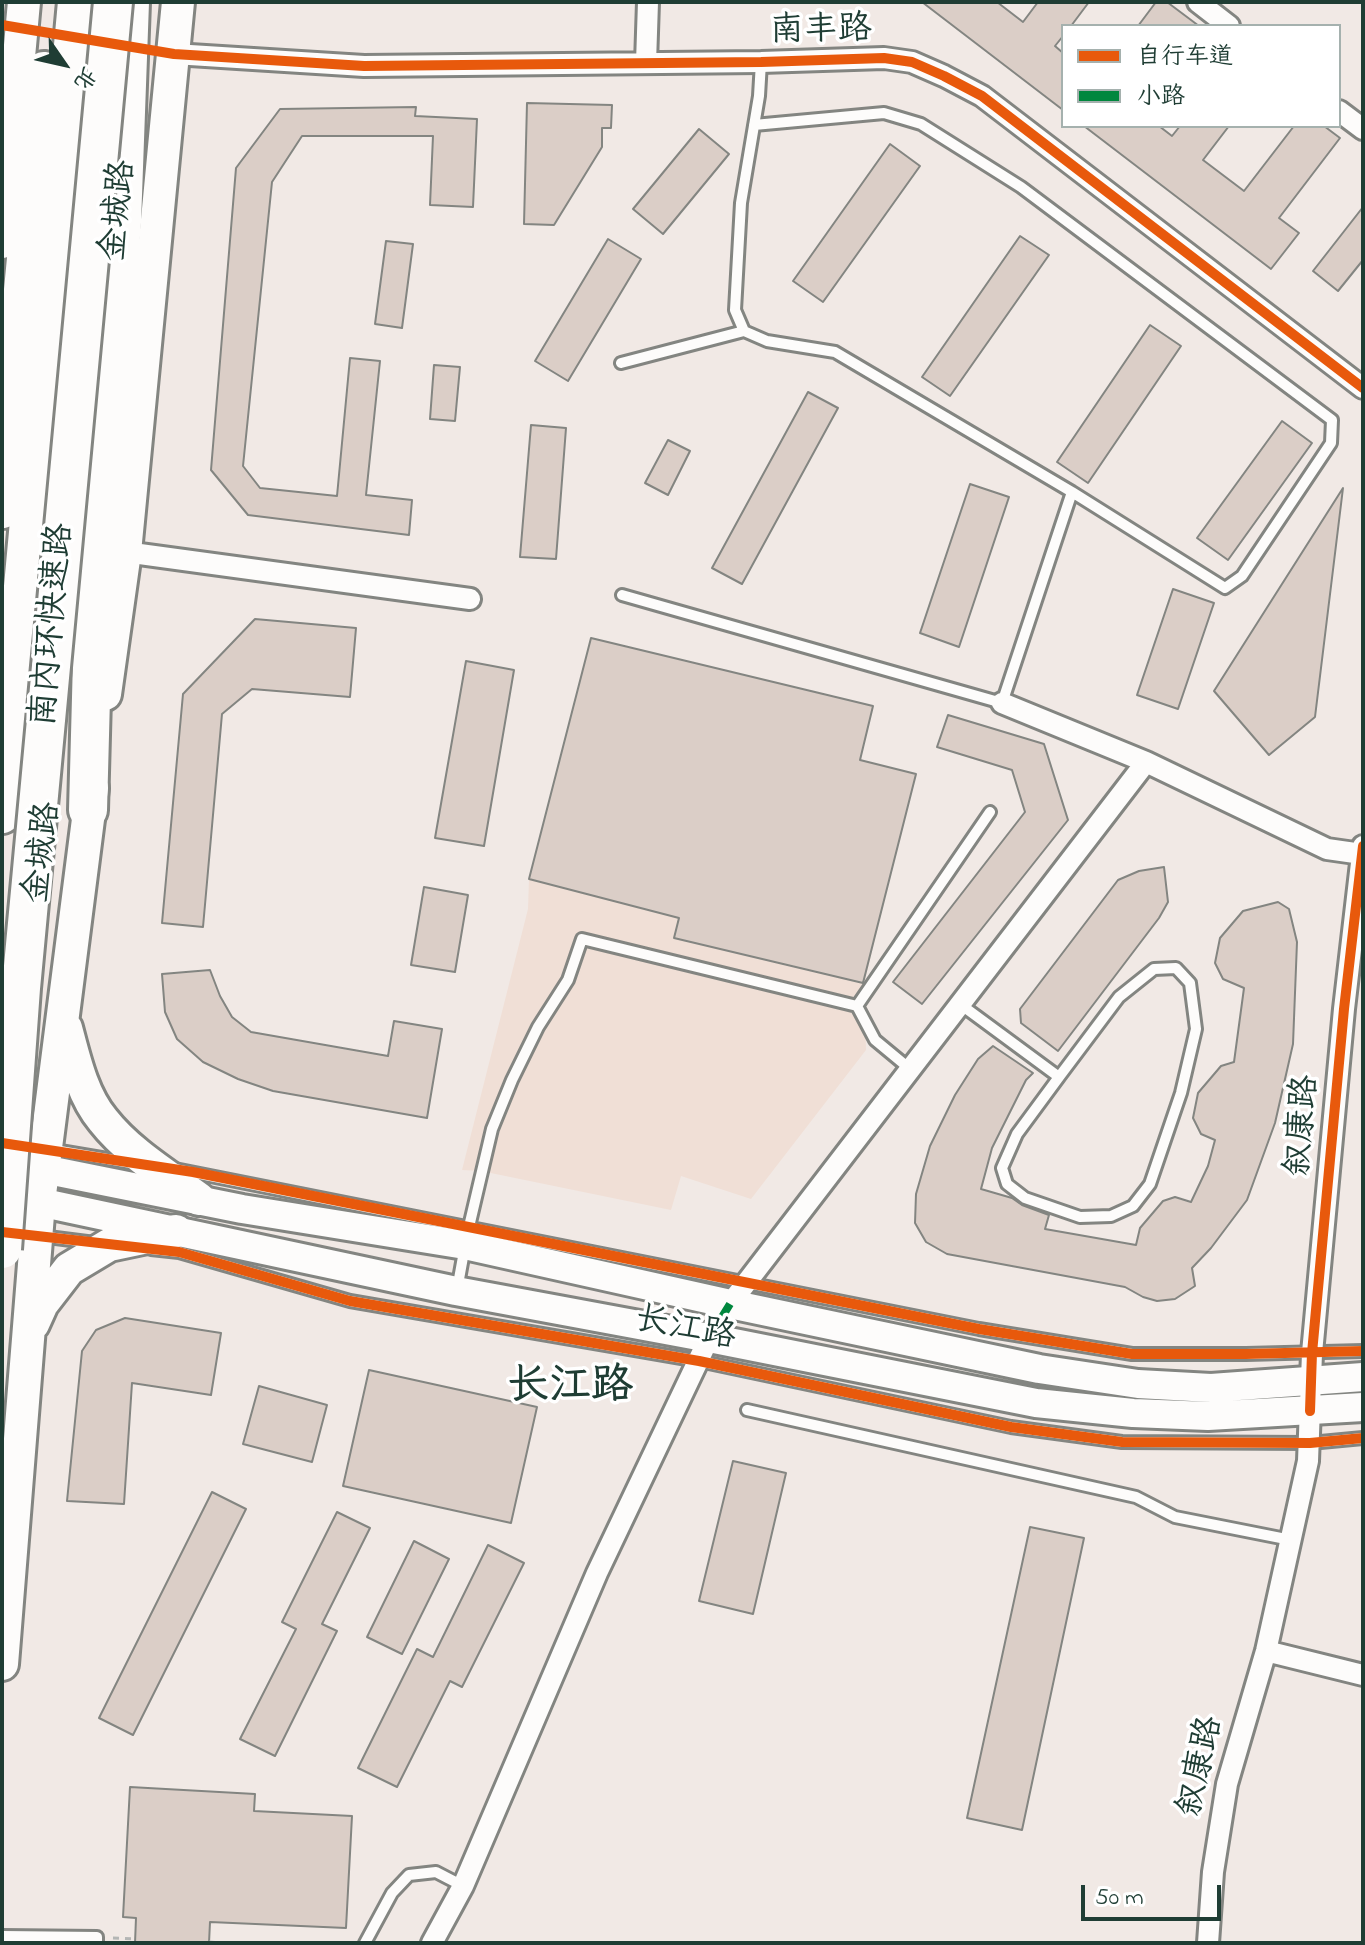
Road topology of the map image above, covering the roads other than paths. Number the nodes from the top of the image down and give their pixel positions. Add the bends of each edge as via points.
1 (24, 2) edge
2 (75, 2) edge
3 (113, 2) edge
4 (130, 2) edge
5 (178, 2) edge
6 (648, 2) edge
7 (1198, 2) edge
8 (1226, 24) edge
9 (174, 54) junction
10 (761, 62) junction
11 (646, 63) junction
12 (1341, 112) edge
13 (754, 125) junction
14 (1363, 129) edge
15 (2, 242) edge
16 (744, 331) junction
17 (621, 363) dead end
18 (1363, 388) edge
19 (1072, 492) junction
20 (2, 509) edge
21 (125, 552) junction
22 (622, 595) dead end
23 (470, 599) dead end
24 (1002, 703) junction
25 (1146, 762) junction
26 (88, 810) junction
27 (990, 812) dead end
28 (2, 814) edge
29 (1363, 846) edge
30 (1362, 854) edge
31 (960, 1004) junction
32 (857, 1006) junction
33 (1353, 1010) edge
34 (62, 1011) junction
35 (910, 1069) junction
36 (1059, 1077) junction
37 (2, 1143) edge
38 (44, 1159) junction
39 (2, 1165) edge
40 (154, 1166) junction
41 (2, 1198) edge
42 (199, 1199) junction
43 (39, 1202) junction
44 (176, 1231) junction
45 (2, 1232) edge
46 (467, 1236) junction
47 (19, 1242) edge
48 (109, 1245) junction
49 (456, 1291) junction
50 (738, 1293) junction
51 (28, 1334) junction
52 (704, 1350) junction
53 (1363, 1351) edge
54 (1311, 1366) junction
55 (1363, 1377) edge
56 (1363, 1407) edge
57 (747, 1410) dead end
58 (1310, 1411) junction
59 (1363, 1438) edge
60 (1310, 1443) junction
61 (1291, 1540) junction
62 (1266, 1651) junction
63 (2, 1664) edge
64 (1363, 1675) edge
65 (463, 1886) junction
66 (2, 1936) edge
67 (97, 1940) edge
68 (365, 1943) edge
69 (432, 1943) edge
70 (1208, 1943) edge

1 - 15 main road
2 - 20 highway via 48,30
2 - 28 highway, 南内环快速路
3 - 47 highway, 南内环快速路, bridge via 22,973
4 - 26 highway via 122,222 94,585
5 - 9 main road, 金城路
6 - 11 street
7 - 8 street
9 - 11 street, 南丰路 via 364,66
9 - 21 main road, 金城路
10 - 11 street, 南丰路
10 - 13 lane
10 - 18 street, 南丰路 via 912,62 982,96
12 - 14 street
13 - 16 lane via 741,203 735,310
13 - 19 lane via 884,113 921,124 1021,187 1332,420 1331,443 1242,576 1225,588
16 - 17 lane
16 - 19 lane via 767,341 835,352
19 - 24 lane
21 - 23 street
21 - 26 main road, 金城路
22 - 24 lane
24 - 25 street
25 - 30 street via 1327,849
25 - 31 street
26 - 34 main road, 金城路
27 - 32 lane
29 - 30 street, 叙康路
30 - 33 street, 叙康路
31 - 35 street
31 - 36 lane
32 - 35 lane via 875,1040
32 - 46 lane via 582,939 568,980 538,1027 492,1129
33 - 54 street, 叙康路
34 - 38 main road, 金城路
34 - 40 main road via 90,1099 102,1119
35 - 50 street
36 - 36 lane via 1119,997 1154,969 1176,968 1190,983 1196,1029 1181,1093 1150,1184 1133,1206 1111,1216 1080,1217 1025,1198 1007,1184 1002,1168 1017,1134
37 - 38 lane, 长江路
38 - 39 main road, 长江路
38 - 40 lane, 长江路
38 - 42 main road, 长江路
38 - 43 main road, 金城路
40 - 42 main road
40 - 46 lane, 长江路
41 - 43 main road, 长江路
42 - 46 main road, 长江路 via 242,1209
43 - 44 main road, 长江路
43 - 47 main road, 金城路
44 - 48 main road
44 - 49 main road, 长江路
45 - 47 lane, 长江路
46 - 49 lane
46 - 50 main road, 长江路
47 - 48 lane, 长江路
47 - 51 main road, 金城路
48 - 51 main road via 69,1269 42,1304
48 - 52 lane, 长江路 via 179,1252 350,1301
49 - 52 main road, 长江路
50 - 54 main road, 长江路 via 1039,1369 1138,1384 1211,1388
51 - 63 main road, 金城路
52 - 58 main road, 长江路 via 1036,1403 1133,1413
52 - 60 lane, 长江路 via 1025,1429 1122,1442
52 - 65 street via 597,1573
53 - 54 lane, 长江路
54 - 55 main road, 长江路
54 - 58 street, 叙康路
56 - 58 main road, 长江路
57 - 61 lane via 1136,1497 1175,1517
58 - 60 street, 叙康路
59 - 60 lane, 长江路
60 - 61 street, 叙康路
61 - 62 street, 叙康路
62 - 64 street
62 - 70 street, 叙康路 via 1227,1784
65 - 68 lane via 436,1872 409,1875 392,1893
65 - 69 street
66 - 67 lane

